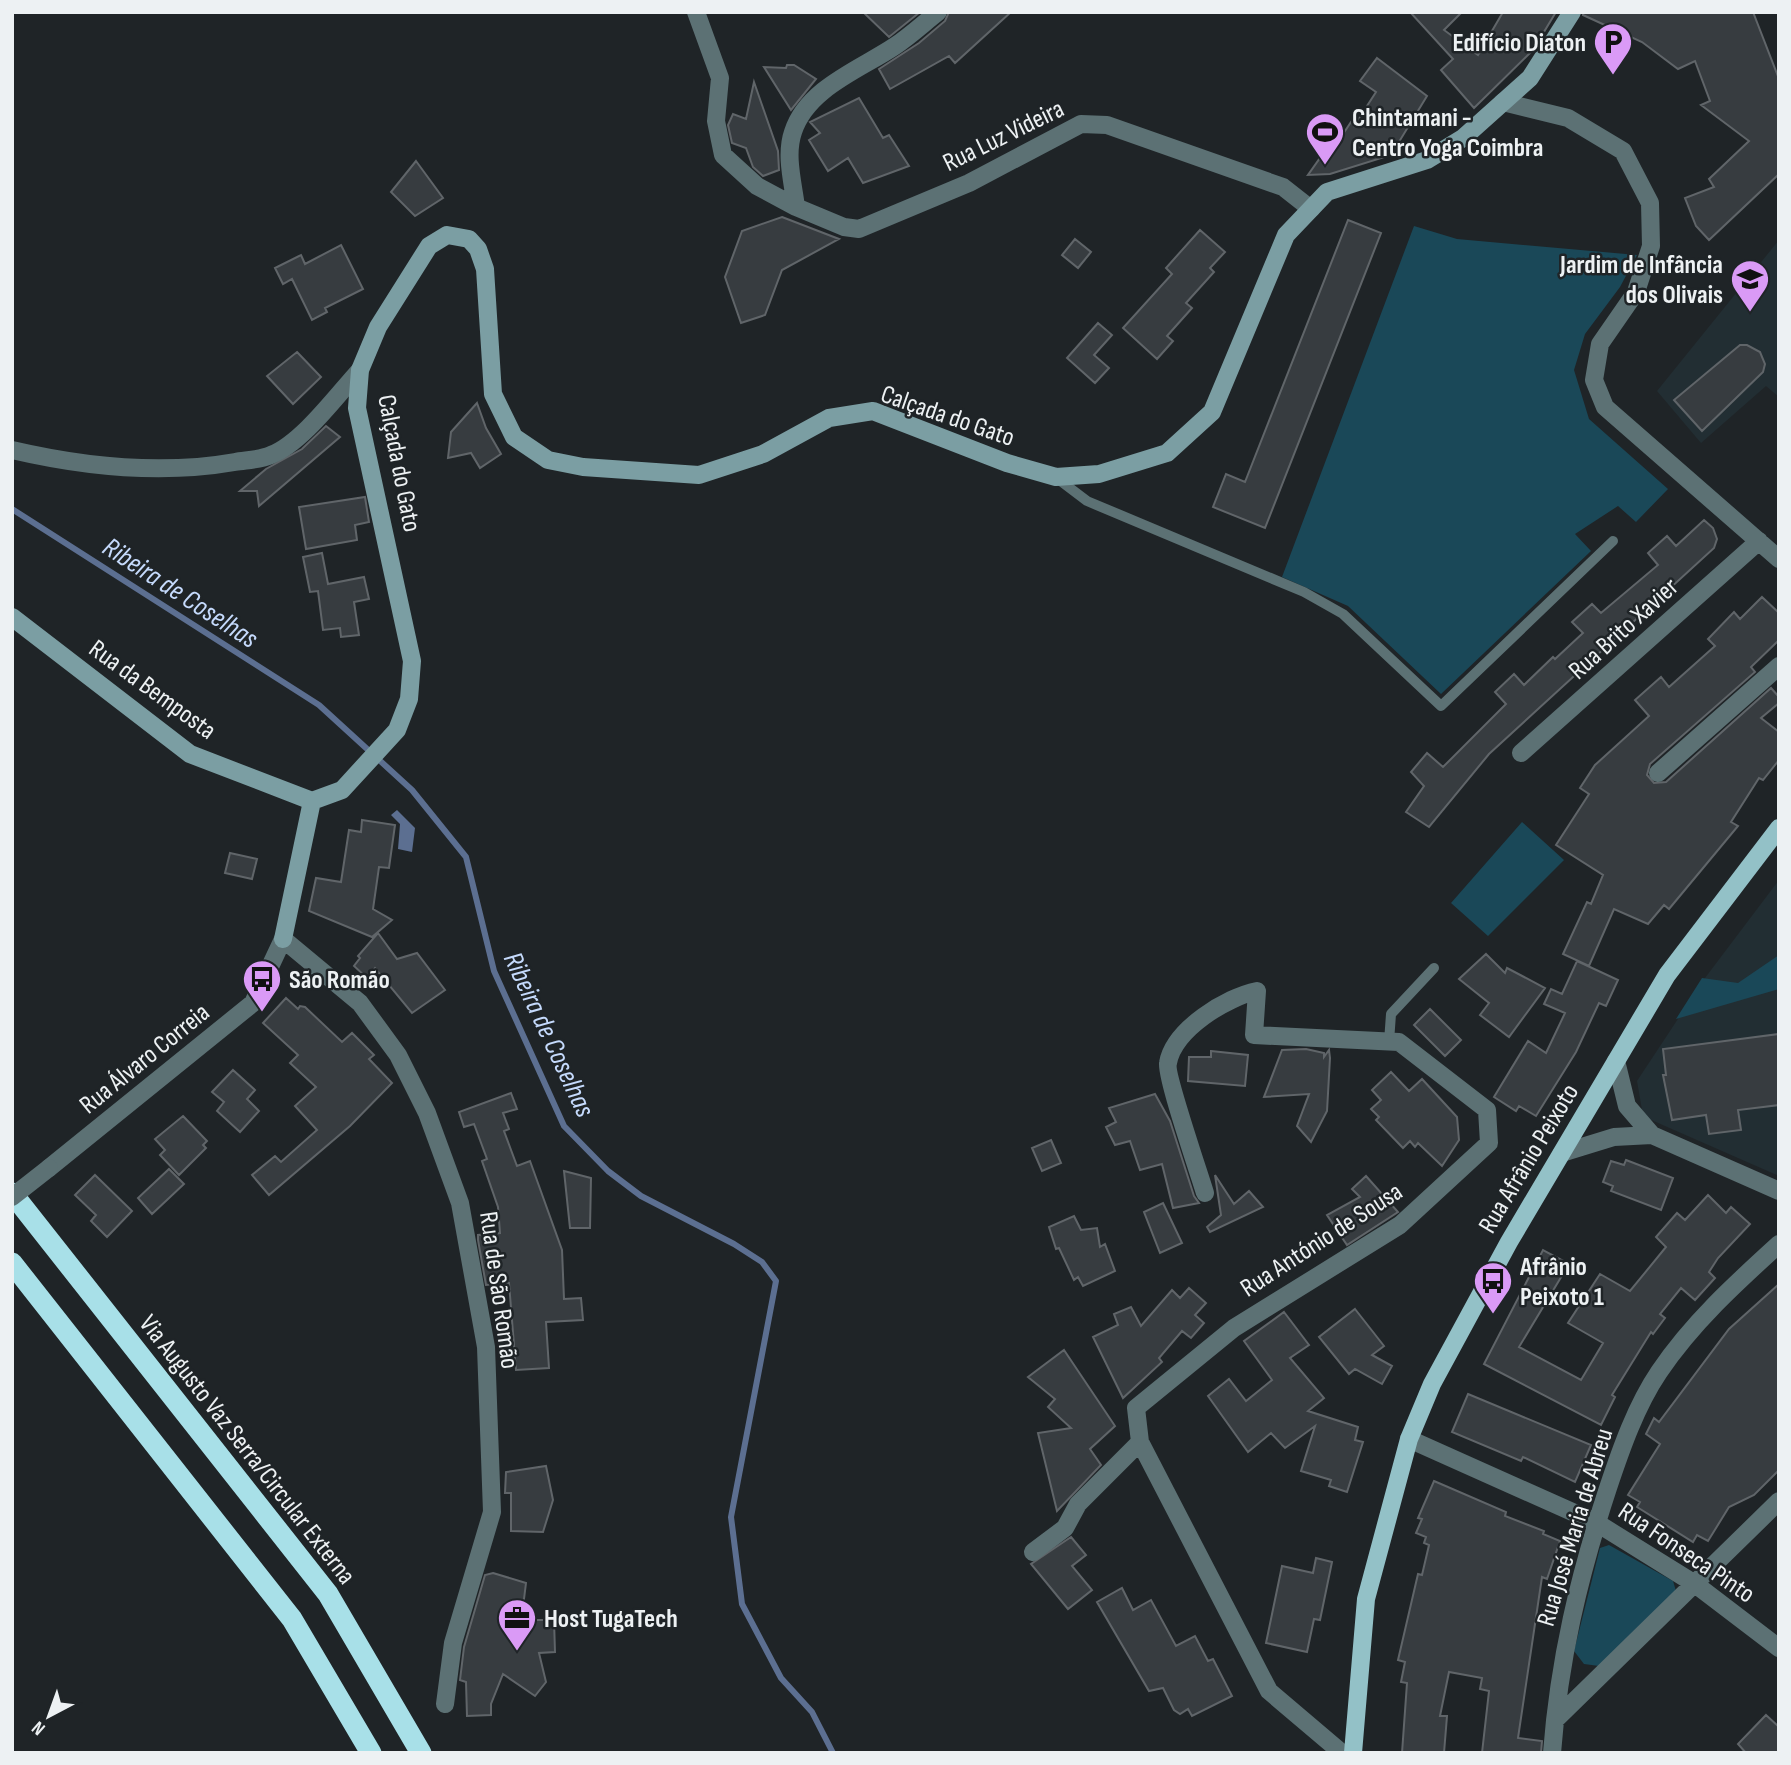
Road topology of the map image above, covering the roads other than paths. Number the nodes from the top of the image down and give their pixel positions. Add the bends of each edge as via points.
1 (696, 12) edge
2 (938, 12) edge
3 (1573, 12) edge
4 (1503, 102) junction
5 (796, 207) junction
6 (1311, 209) junction
7 (359, 370) junction
8 (12, 450) edge
9 (1056, 477) junction
10 (1613, 541) dead end
11 (1759, 541) junction
12 (1779, 559) edge
13 (12, 617) edge
14 (1779, 666) edge
15 (1521, 753) dead end
16 (1658, 773) dead end
17 (312, 801) junction
18 (1779, 828) edge
19 (283, 939) junction
20 (1434, 968) dead end
21 (1390, 1042) junction
22 (1616, 1061) junction
23 (1652, 1135) junction
24 (1562, 1153) junction
25 (1779, 1191) edge
26 (1205, 1193) dead end
27 (12, 1195) edge
28 (1779, 1244) edge
29 (12, 1263) edge
30 (1409, 1439) junction
31 (1140, 1442) junction
32 (1779, 1501) edge
33 (1597, 1523) junction
34 (1033, 1552) dead end
35 (1695, 1584) junction
36 (1779, 1648) edge
37 (445, 1704) dead end
38 (1555, 1720) junction
39 (370, 1753) edge
40 (421, 1753) edge
41 (1342, 1753) edge
42 (1353, 1753) edge
43 (1552, 1753) edge

1 - 5 street, Rua Luz Videira via 720,78 716,121 723,156 757,186
2 - 5 street via 895,46 836,79 805,111 793,131 790,153
3 - 4 street, Calçada do Gato via 1530,78
4 - 6 street, Calçada do Gato via 1463,138 1427,160 1327,192
4 - 11 street via 1568,118 1623,151 1650,203 1651,246 1636,292 1600,344 1594,380 1605,407
5 - 6 street, Rua Luz Videira via 859,229 969,183 1081,124 1107,125 1283,187
6 - 9 street, Calçada do Gato via 1286,235 1212,412 1167,453 1100,474
7 - 8 street via 290,443 272,455 166,470 60,461
7 - 9 street, Calçada do Gato via 378,327 429,246 447,235 469,239 485,269 493,394 514,436 548,460 583,467 699,475 763,454 829,418 873,411
7 - 17 street, Calçada do Gato via 357,408 412,661 409,699 397,730 342,790
9 - 10 lane via 1087,501 1304,592 1343,614 1441,706
11 - 12 street
11 - 15 street, Rua Brito Xavier
13 - 17 street, Rua da Bemposta via 190,754
14 - 16 street
17 - 19 street
18 - 22 main road, Rua Afrânio Peixoto via 1667,975
19 - 27 street, Rua Álvaro Correia, bridge via 253,1003
19 - 37 street, Rua de São Romão via 360,1003 398,1055 427,1113 460,1203 486,1348 492,1512 453,1643
20 - 21 lane via 1391,1014
21 - 26 street, Rua António de Sousa via 1254,1035 1257,991 1242,994 1194,1022 1167,1064
21 - 31 street, Rua António de Sousa via 1399,1042 1487,1110 1489,1143 1400,1225 1234,1328 1136,1408
22 - 23 street via 1627,1106
22 - 24 main road, Rua Afrânio Peixoto
23 - 24 street via 1614,1137
23 - 25 street
24 - 30 main road, Rua Afrânio Peixoto via 1475,1303
27 - 40 highway, Via Augusto Vaz Serra/Circular Externa via 328,1594
28 - 33 street, Rua José Maria de Abreu via 1716,1301 1659,1373 1622,1447
29 - 39 highway via 292,1619
30 - 33 street, Rua Fonseca Pinto
30 - 42 main road, Rua Afrânio Peixoto via 1366,1599
31 - 34 street via 1078,1504 1065,1528
31 - 41 street, Rua António de Sousa via 1269,1691
32 - 35 street
33 - 35 street, Rua Fonseca Pinto
33 - 38 street, Rua José Maria de Abreu via 1563,1651
35 - 36 street, Rua Fonseca Pinto
35 - 38 street
38 - 43 street, Rua José Maria de Abreu

